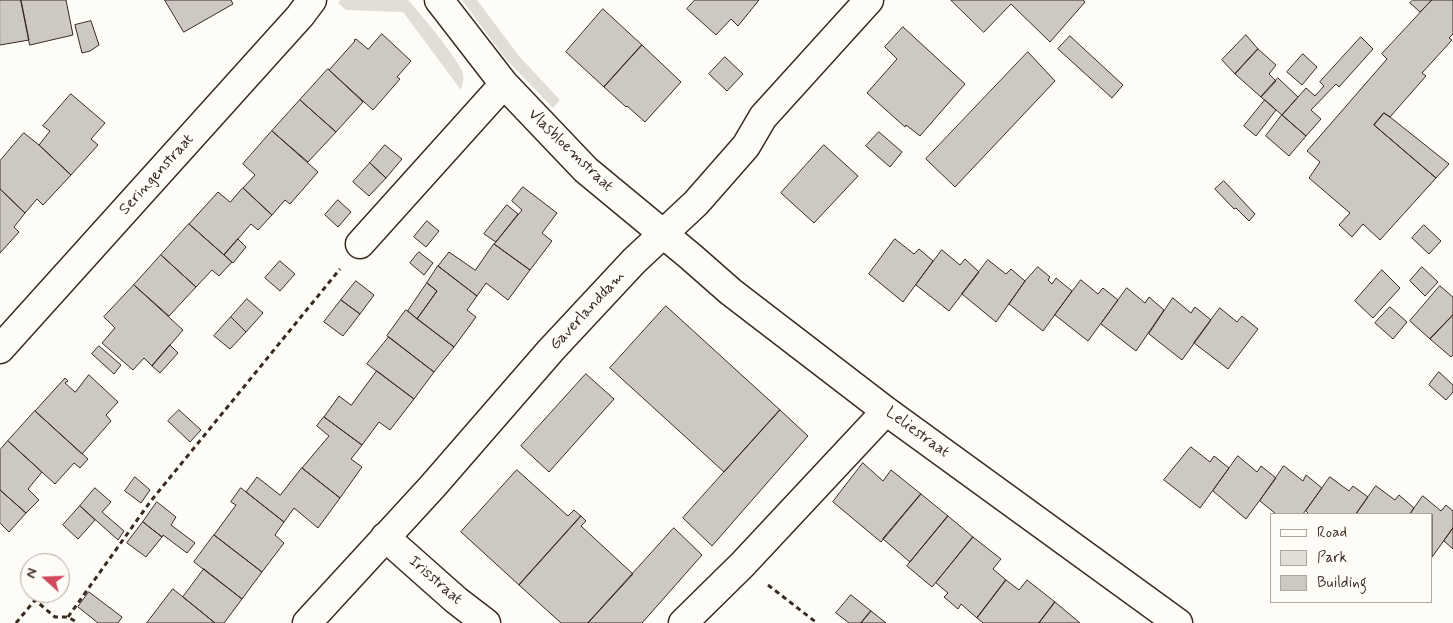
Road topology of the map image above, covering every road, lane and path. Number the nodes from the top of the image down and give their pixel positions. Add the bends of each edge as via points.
1 (312, 0) edge
2 (439, 0) edge
3 (868, 0) edge
4 (504, 84) junction
5 (663, 234) junction
6 (360, 244) joint
7 (0, 349) edge
8 (886, 411) junction
9 (385, 538) junction
10 (742, 565) junction
11 (68, 617) junction
12 (16, 623) edge
13 (78, 623) edge
14 (307, 623) edge
15 (486, 623) edge
16 (683, 623) edge
17 (817, 623) edge
18 (1178, 623) edge

1 - 7 street, Seringenstraat
2 - 4 street, Vlasbloemstraat
3 - 5 street, Gaverlanddam via 763,117 746,146 696,203
4 - 5 street, Vlasbloemstraat via 586,170
4 - 6 street
5 - 8 street, Leliestraat via 731,292
5 - 9 street, Gaverlanddam via 552,350
6 - 11 path via 150,502
8 - 10 street
8 - 18 street, Leliestraat
9 - 14 street, Gaverlanddam
9 - 15 street, Irisstraat
10 - 16 street
10 - 17 path
11 - 12 path via 55,617 35,600
11 - 13 path

